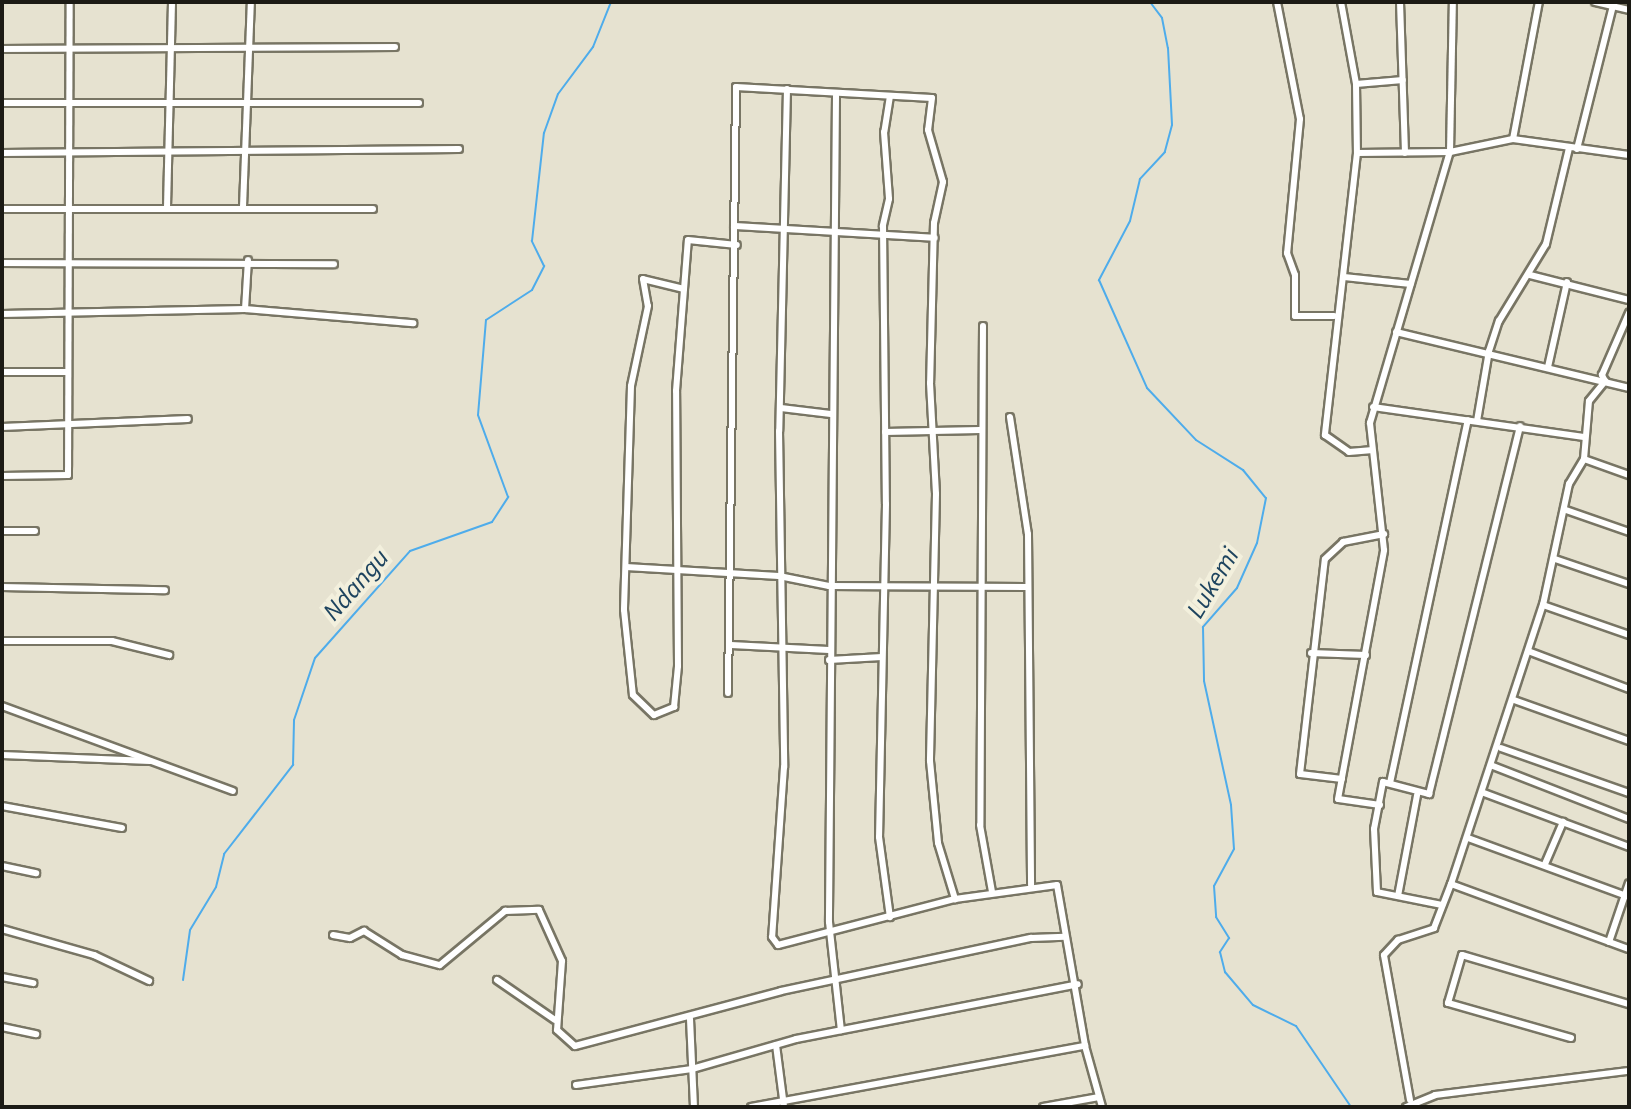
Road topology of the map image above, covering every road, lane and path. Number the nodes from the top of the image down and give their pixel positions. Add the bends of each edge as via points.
1 (70, 2) edge
2 (172, 2) edge
3 (251, 2) edge
4 (1277, 2) edge
5 (1341, 2) edge
6 (1400, 2) edge
7 (1453, 2) edge
8 (1539, 2) edge
9 (1595, 2) edge
10 (1614, 4) edge
11 (1629, 10) edge
12 (70, 47) junction
13 (171, 47) junction
14 (250, 47) junction
15 (395, 47) dead end
16 (2, 49) edge
17 (1403, 80) junction
18 (1356, 84) junction
19 (787, 89) junction
20 (836, 96) junction
21 (890, 96) junction
22 (170, 101) junction
23 (249, 101) junction
24 (2, 103) edge
25 (70, 103) junction
26 (419, 103) dead end
27 (1513, 139) junction
28 (1573, 148) junction
29 (459, 149) dead end
30 (170, 151) junction
31 (248, 151) junction
32 (71, 152) junction
33 (1450, 152) junction
34 (2, 153) edge
35 (1357, 153) junction
36 (1405, 153) junction
37 (1629, 155) edge
38 (167, 207) junction
39 (243, 207) junction
40 (70, 208) junction
41 (2, 209) edge
42 (373, 209) dead end
43 (734, 226) junction
44 (782, 227) junction
45 (834, 231) junction
46 (886, 237) junction
47 (935, 238) junction
48 (737, 245) junction
49 (248, 260) junction
50 (70, 262) junction
51 (2, 263) edge
52 (334, 264) dead end
53 (1530, 275) junction
54 (1344, 277) junction
55 (1567, 282) junction
56 (1411, 284) junction
57 (684, 289) junction
58 (1629, 300) edge
59 (245, 309) junction
60 (1629, 313) edge
61 (2, 314) edge
62 (70, 314) junction
63 (1334, 316) junction
64 (413, 323) dead end
65 (983, 326) dead end
66 (1396, 332) junction
67 (1489, 351) junction
68 (1548, 367) junction
69 (2, 372) edge
70 (68, 372) junction
71 (1605, 381) junction
72 (1629, 388) edge
73 (1373, 407) junction
74 (781, 408) junction
75 (831, 414) junction
76 (1010, 417) dead end
77 (188, 419) dead end
78 (1468, 420) junction
79 (1477, 421) junction
80 (69, 426) junction
81 (1520, 426) junction
82 (2, 427) edge
83 (980, 430) junction
84 (885, 432) junction
85 (933, 432) junction
86 (1584, 437) junction
87 (1370, 450) junction
88 (1584, 459) junction
89 (1629, 475) edge
90 (2, 476) edge
91 (1566, 510) junction
92 (2, 531) edge
93 (35, 531) dead end
94 (1629, 532) edge
95 (1384, 534) junction
96 (1555, 559) junction
97 (626, 567) junction
98 (677, 570) junction
99 (730, 573) junction
100 (779, 576) junction
101 (1629, 584) edge
102 (829, 586) junction
103 (932, 586) junction
104 (2, 587) edge
105 (883, 587) junction
106 (980, 587) junction
107 (1026, 587) junction
108 (165, 590) dead end
109 (1543, 605) junction
110 (1629, 635) edge
111 (2, 641) edge
112 (731, 645) junction
113 (829, 650) junction
114 (780, 651) junction
115 (1528, 651) junction
116 (1311, 653) junction
117 (169, 655) dead end
118 (1366, 655) junction
119 (882, 657) junction
120 (829, 660) junction
121 (1629, 689) edge
122 (728, 693) dead end
123 (1514, 700) junction
124 (2, 706) edge
125 (1629, 741) edge
126 (1501, 748) junction
127 (2, 755) edge
128 (151, 761) junction
129 (1493, 766) junction
130 (1342, 779) junction
131 (1390, 783) junction
132 (233, 791) dead end
133 (1484, 793) junction
134 (1629, 793) edge
135 (1417, 795) junction
136 (1380, 805) junction
137 (2, 806) edge
138 (1629, 819) edge
139 (1563, 822) junction
140 (122, 828) dead end
141 (1468, 838) junction
142 (1629, 847) edge
143 (1545, 864) junction
144 (2, 866) edge
145 (36, 873) dead end
146 (1629, 883) edge
147 (1451, 884) junction
148 (1031, 885) junction
149 (992, 892) junction
150 (1398, 896) junction
151 (1627, 896) edge
152 (955, 899) junction
153 (1442, 905) junction
154 (890, 917) junction
155 (2, 929) edge
156 (830, 934) junction
157 (333, 935) dead end
158 (1065, 937) junction
159 (1609, 942) junction
160 (1629, 949) edge
161 (2, 977) edge
162 (497, 980) dead end
163 (149, 981) dead end
164 (835, 982) junction
165 (33, 983) dead end
166 (1078, 984) junction
167 (1629, 1004) edge
168 (690, 1019) junction
169 (556, 1020) junction
170 (2, 1027) edge
171 (841, 1030) junction
172 (36, 1034) dead end
173 (1571, 1038) dead end
174 (776, 1045) junction
175 (1085, 1046) junction
176 (692, 1069) junction
177 (1629, 1071) edge
178 (576, 1085) dead end
179 (1099, 1097) junction
180 (784, 1104) edge
181 (1408, 1104) edge
182 (694, 1107) edge
183 (751, 1107) edge
184 (1043, 1107) edge
185 (1102, 1107) edge

1 - 12 street
2 - 13 street
3 - 14 street
4 - 63 street via 1300,119 1287,253 1295,275 1295,316
5 - 18 street
6 - 17 street
7 - 33 street
8 - 27 street
9 - 10 street
10 - 11 street
10 - 28 street
12 - 13 street
12 - 16 street
12 - 25 street
13 - 14 street
13 - 22 street
14 - 15 street
14 - 23 street
17 - 18 street
17 - 36 street
18 - 35 street
19 - 20 street
19 - 43 street via 736,87
19 - 44 street
20 - 21 street
20 - 45 street
21 - 46 street
21 - 47 street via 932,98 927,120 943,182
22 - 23 street
22 - 25 street
22 - 30 street
23 - 26 street
23 - 31 street
24 - 25 street
25 - 32 street
27 - 28 street
27 - 33 street
28 - 37 street
28 - 53 street via 1546,244
29 - 31 street
30 - 31 street
30 - 32 street
30 - 38 street
31 - 39 street
32 - 34 street
32 - 40 street
33 - 36 street
33 - 56 street
35 - 36 street
35 - 54 street
38 - 39 street
38 - 40 street
39 - 42 street
40 - 41 street
40 - 50 street
43 - 44 street
43 - 48 street
44 - 45 street
44 - 74 street
45 - 46 street
45 - 75 street
46 - 47 street
46 - 84 street
47 - 85 street
48 - 57 street via 688,240
48 - 99 street
49 - 50 street
49 - 52 street
49 - 59 street
50 - 51 street
50 - 62 street
53 - 55 street
53 - 67 street via 1499,321
54 - 56 street
54 - 63 street
55 - 58 street
55 - 68 street
56 - 66 street
57 - 97 street via 643,279 648,306 631,386
57 - 98 street via 676,391
59 - 62 street
59 - 64 street
60 - 71 street via 1602,375
61 - 62 street
62 - 70 street
63 - 87 street via 1325,435 1349,452
65 - 83 street via 986,406
66 - 67 street
66 - 73 street
67 - 68 street
67 - 79 street
68 - 71 street
69 - 70 street
70 - 80 street
71 - 72 street
71 - 86 street via 1589,401
73 - 78 street
73 - 87 street
74 - 75 street
74 - 100 street
75 - 102 street
76 - 107 street via 1026,509
77 - 80 street
78 - 79 street
78 - 131 street
79 - 81 street
80 - 82 street
80 - 90 street via 68,475
81 - 86 street
81 - 135 street via 1429,794
83 - 85 street
83 - 106 street
84 - 85 street
84 - 105 street
85 - 103 street
86 - 88 street
87 - 95 street
88 - 89 street
88 - 91 street via 1573,471
91 - 94 street
91 - 96 street
92 - 93 street
95 - 116 street via 1343,542 1325,559
95 - 118 street
96 - 101 street
96 - 109 street
97 - 98 street
97 - 98 street via 633,695 654,715 671,712 676,701
98 - 99 street
99 - 100 street
99 - 112 street
100 - 102 street
100 - 114 street
102 - 105 street
102 - 113 street
103 - 105 street
103 - 106 street
103 - 152 street via 930,761 938,843
104 - 108 street
105 - 119 street
106 - 107 street
106 - 149 street via 980,825
107 - 148 street
109 - 110 street
109 - 115 street
111 - 117 street via 112,641
112 - 114 street
112 - 122 street
113 - 114 street
113 - 120 street
114 - 156 street via 784,767 772,937 778,945
115 - 121 street
115 - 123 street
116 - 118 street
116 - 130 street via 1300,774
118 - 130 street
119 - 120 street
119 - 154 street via 879,837
120 - 156 street
123 - 125 street
123 - 126 street
124 - 128 street
126 - 129 street
126 - 134 street
127 - 128 street
128 - 132 street
129 - 133 street
129 - 138 street
130 - 136 street via 1338,799
131 - 135 street
131 - 136 street via 1383,782
133 - 139 street
133 - 141 street
135 - 150 street
136 - 150 street via 1374,829 1377,892
137 - 140 street
139 - 142 street
139 - 143 street
141 - 143 street
141 - 147 street
143 - 151 street
144 - 145 street
146 - 151 street
147 - 153 street
147 - 159 street
148 - 149 street
148 - 158 street via 1057,885
149 - 152 street
150 - 153 street
151 - 159 street
152 - 154 street
153 - 181 street via 1434,928 1398,940 1384,955
154 - 156 street
155 - 163 street via 94,955
156 - 164 street
157 - 169 street via 350,938 364,931 402,955 440,965 505,911 539,910 562,961
158 - 164 street via 1031,938
158 - 166 street
159 - 160 street
161 - 165 street
162 - 169 street
164 - 168 street
164 - 171 street
166 - 171 street
166 - 175 street
167 - 173 street via 1462,955 1448,1003
168 - 169 street via 575,1046 560,1037
168 - 176 street
170 - 172 street
171 - 174 street
174 - 176 street
174 - 180 street
175 - 179 street
175 - 180 street
176 - 178 street
176 - 182 street
177 - 181 street
179 - 184 street
179 - 185 street
180 - 183 street

